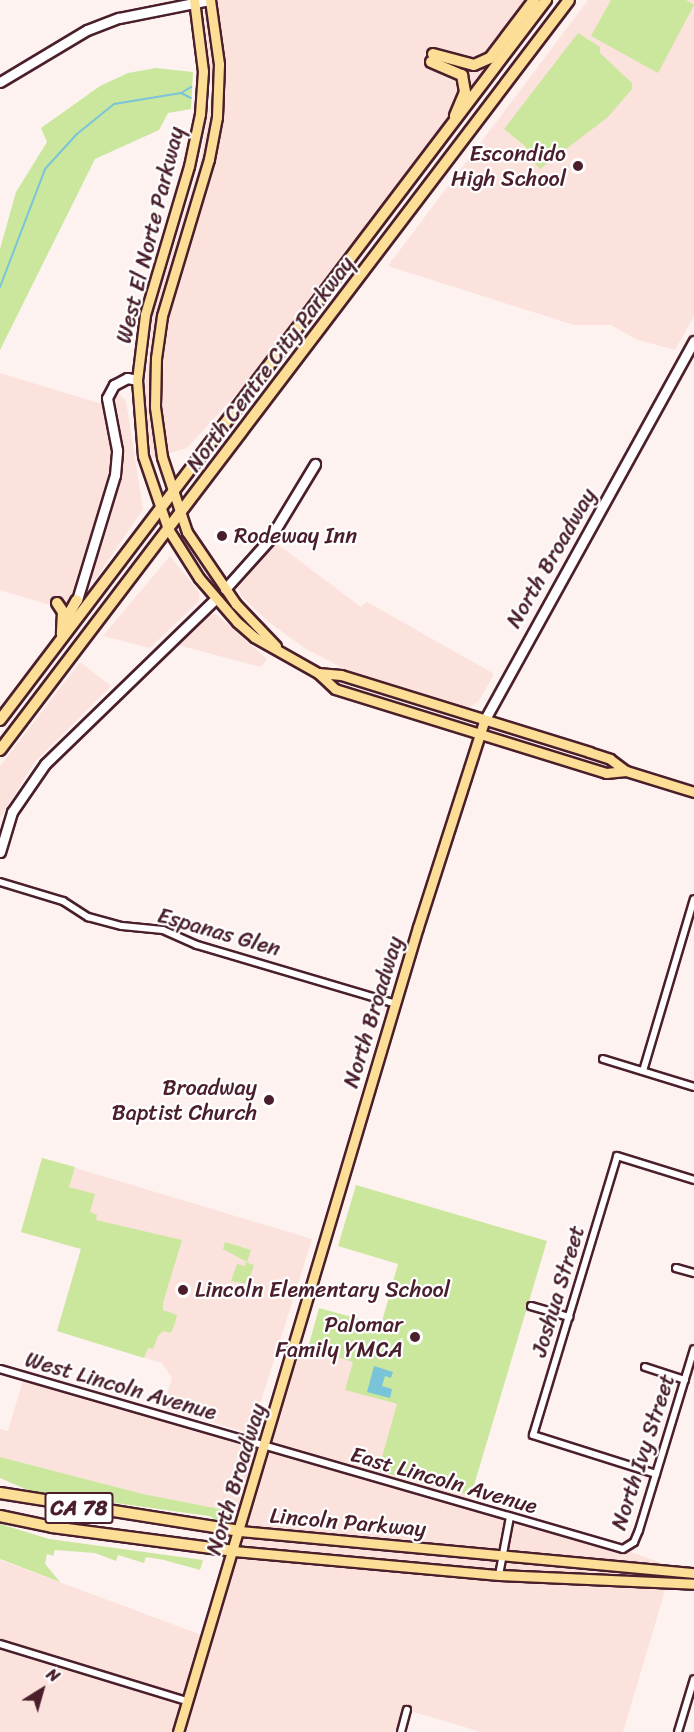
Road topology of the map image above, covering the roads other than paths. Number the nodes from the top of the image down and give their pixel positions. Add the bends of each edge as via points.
1 (209, 0) edge
2 (534, 0) edge
3 (546, 0) edge
4 (569, 0) edge
5 (194, 1) edge
6 (0, 82) edge
7 (447, 133) junction
8 (693, 346) edge
9 (137, 380) junction
10 (315, 464) dead end
11 (172, 492) junction
12 (160, 509) junction
13 (180, 514) junction
14 (168, 530) junction
15 (225, 589) junction
16 (214, 599) junction
17 (77, 600) joint
18 (57, 603) dead end
19 (64, 623) junction
20 (61, 637) junction
21 (277, 647) junction
22 (318, 673) junction
23 (0, 720) edge
24 (484, 720) junction
25 (478, 735) junction
26 (0, 750) edge
27 (626, 771) junction
28 (694, 792) edge
29 (0, 852) edge
30 (0, 882) edge
31 (694, 899) edge
32 (396, 1004) junction
33 (603, 1059) dead end
34 (643, 1071) junction
35 (694, 1087) edge
36 (694, 1180) edge
37 (676, 1268) dead end
38 (694, 1273) edge
39 (531, 1306) dead end
40 (569, 1317) junction
41 (694, 1349) edge
42 (645, 1367) dead end
43 (0, 1369) edge
44 (685, 1380) junction
45 (266, 1447) junction
46 (656, 1474) junction
47 (0, 1493) edge
48 (0, 1516) edge
49 (510, 1517) junction
50 (240, 1531) junction
51 (612, 1547) joint
52 (234, 1551) junction
53 (502, 1556) junction
54 (694, 1573) edge
55 (499, 1575) junction
56 (694, 1584) edge
57 (0, 1644) edge
58 (694, 1679) edge
59 (187, 1701) junction
60 (407, 1710) dead end
61 (178, 1732) edge
62 (401, 1732) edge
63 (678, 1732) edge

1 - 5 street
1 - 11 main road, West El Norte Parkway via 219,64 213,142 162,316 156,358 156,424
2 - 7 highway via 490,58 474,64 432,58 457,71 465,83 465,92
3 - 7 highway, North Centre City Parkway
4 - 13 highway, North Centre City Parkway
5 - 6 street via 119,18 87,30
5 - 9 main road, West El Norte Parkway via 203,71 200,114 189,166 145,315
7 - 11 highway, North Centre City Parkway
8 - 24 street, North Broadway
9 - 12 main road, West El Norte Parkway via 141,442
9 - 17 street via 127,378 114,386 107,398 117,450 115,474
10 - 15 street via 269,540
11 - 12 highway, North Centre City Parkway
11 - 13 main road, West El Norte Parkway
12 - 14 main road, West El Norte Parkway
12 - 20 highway, North Centre City Parkway
13 - 14 highway, North Centre City Parkway
13 - 15 main road, West El Norte Parkway via 199,553
14 - 16 main road, West El Norte Parkway
14 - 26 highway, North Centre City Parkway
15 - 21 main road, West El Norte Parkway
16 - 21 main road, West El Norte Parkway via 254,637
16 - 29 street via 45,764 12,812
17 - 19 highway
18 - 19 highway
19 - 20 highway
20 - 23 highway, North Centre City Parkway
21 - 22 main road, West El Norte Parkway
22 - 24 main road, West El Norte Parkway via 341,675
22 - 25 main road, West El Norte Parkway via 335,690
24 - 25 main road, North Broadway
24 - 27 main road, West El Norte Parkway via 610,759
25 - 27 main road, West El Norte Parkway via 606,773
25 - 32 main road, North Broadway
27 - 28 main road
30 - 32 street, Espanas Glen via 63,901 88,916 122,926 163,930 197,945
31 - 34 street
32 - 45 main road, North Broadway
33 - 34 street
34 - 35 street
36 - 40 street, Joshua Street via 617,1156
37 - 38 street
39 - 40 street
40 - 46 street, Joshua Street via 533,1435
41 - 44 street, North Ivy Street
42 - 44 street
43 - 45 street, West Lincoln Avenue
44 - 46 street, North Ivy Street
45 - 49 street, East Lincoln Avenue
45 - 50 main road, North Broadway
46 - 51 street, North Ivy Street via 634,1542 623,1549
47 - 50 highway, Lincoln Parkway / CA 78
48 - 52 highway, Lincoln Parkway / CA 78 via 52,1527
49 - 51 street, East Lincoln Avenue
49 - 53 street
50 - 52 main road, North Broadway
50 - 53 main road, Lincoln Parkway
52 - 55 main road, Lincoln Parkway
52 - 59 main road, North Broadway
53 - 54 main road, Lincoln Parkway
53 - 55 street
55 - 56 main road, Lincoln Parkway
57 - 59 street
58 - 63 street
59 - 61 main road, North Broadway
60 - 62 street

